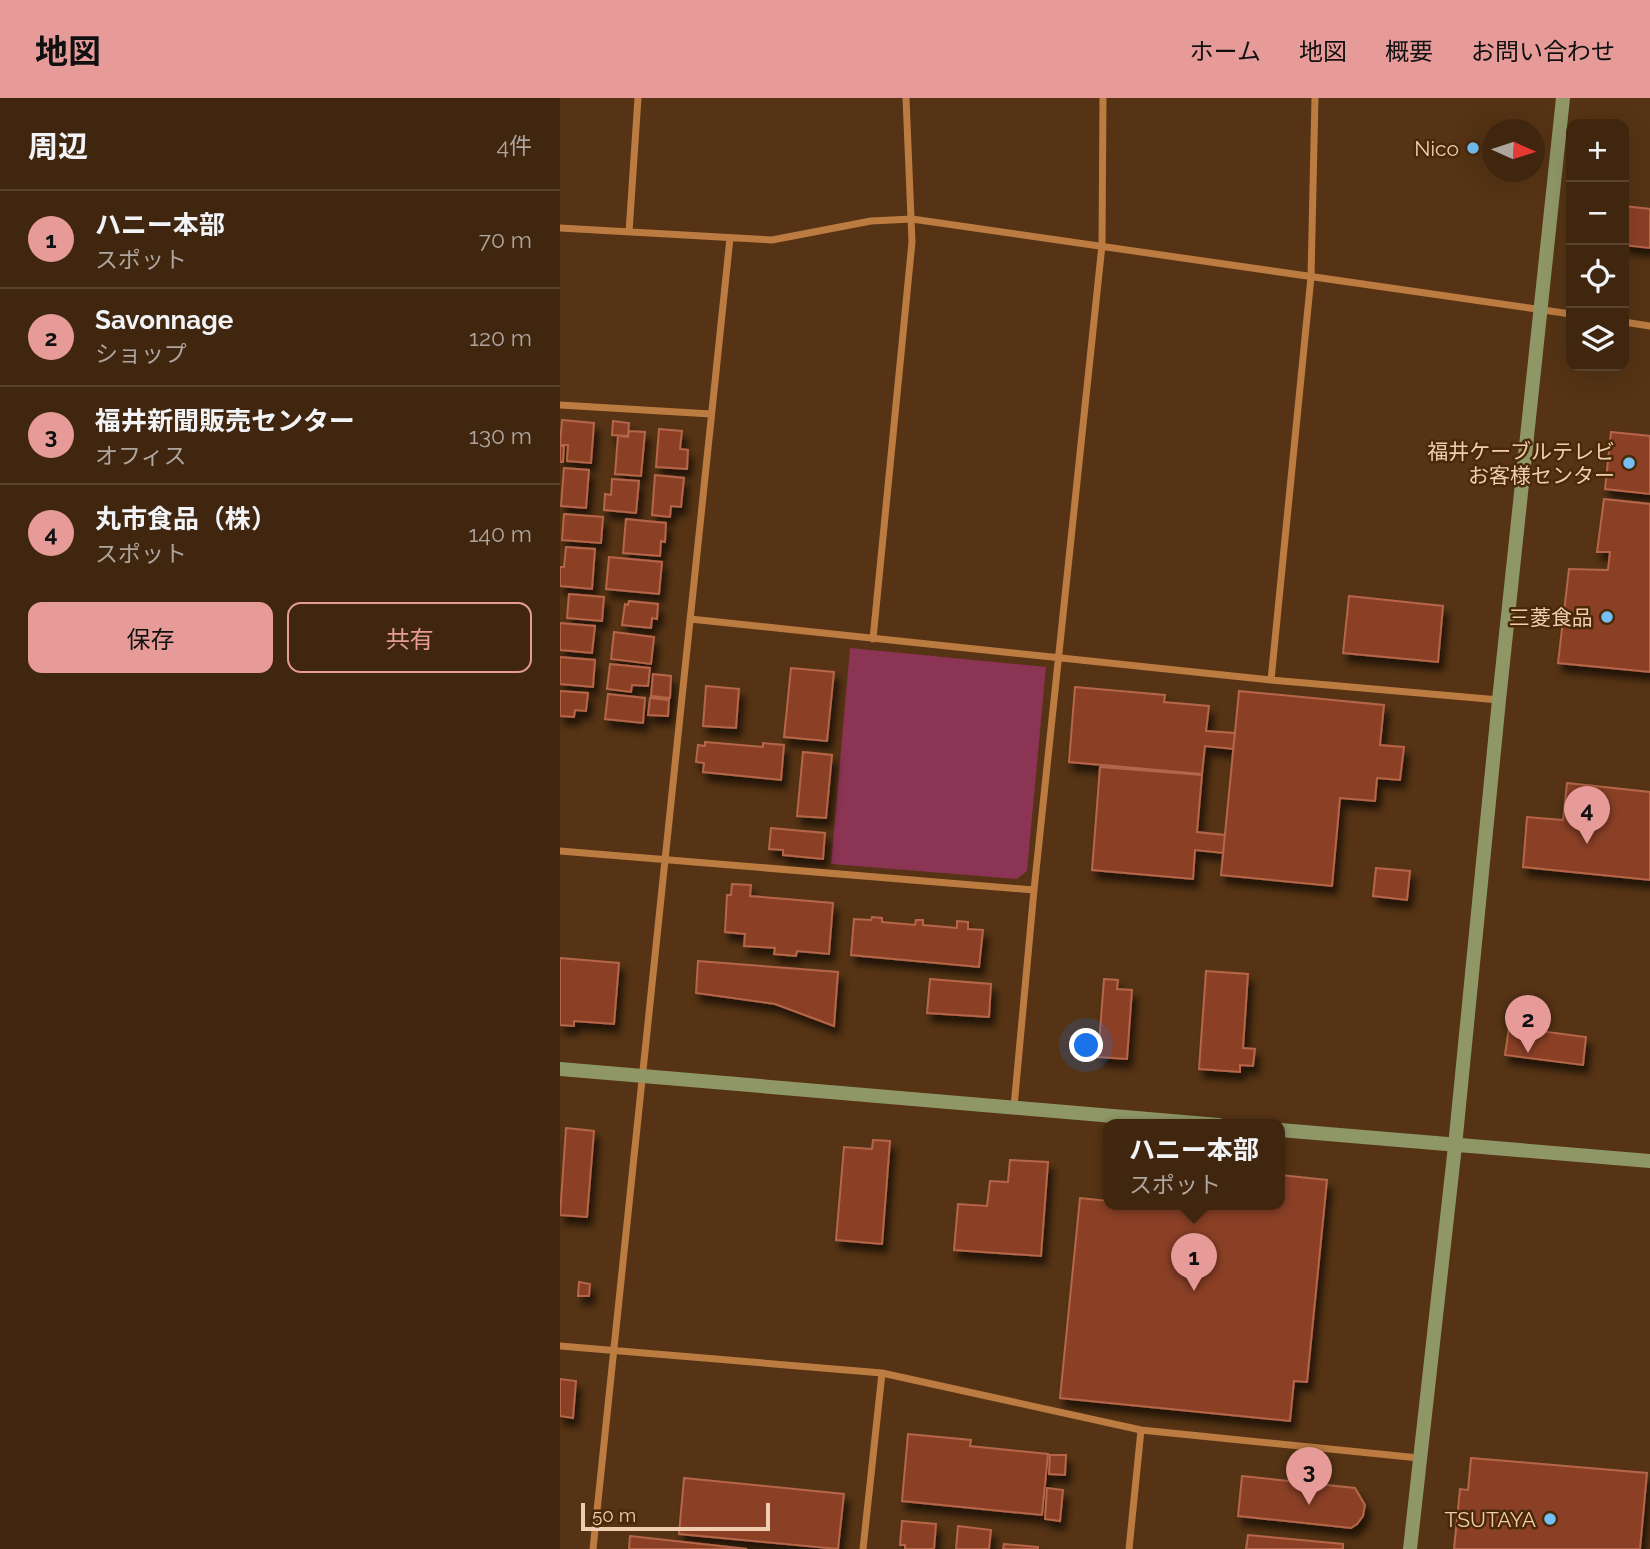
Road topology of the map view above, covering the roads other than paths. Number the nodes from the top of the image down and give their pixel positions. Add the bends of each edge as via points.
1 (638, 98) edge
2 (905, 98) edge
3 (1103, 98) edge
4 (1315, 98) edge
5 (1563, 98) edge
6 (912, 219) junction
7 (560, 228) edge
8 (629, 232) junction
9 (730, 238) junction
10 (1102, 245) junction
11 (1311, 277) junction
12 (1539, 309) junction
13 (1566, 313) edge
14 (1629, 323) edge
15 (1650, 326) edge
16 (560, 405) edge
17 (711, 414) junction
18 (690, 619) junction
19 (873, 639) junction
20 (1059, 657) junction
21 (1271, 680) junction
22 (1499, 700) junction
23 (560, 851) edge
24 (664, 860) junction
25 (1034, 890) junction
26 (560, 1069) edge
27 (642, 1076) junction
28 (1014, 1107) junction
29 (1151, 1119) edge
30 (1285, 1130) edge
31 (1455, 1146) junction
32 (1650, 1161) edge
33 (560, 1346) edge
34 (614, 1350) junction
35 (882, 1373) junction
36 (1141, 1430) junction
37 (1419, 1458) junction
38 (593, 1549) edge
39 (863, 1549) edge
40 (1129, 1549) edge
41 (1410, 1549) edge

1 - 8 street
2 - 6 street
3 - 10 street
4 - 11 street
5 - 12 street
6 - 9 street via 871,220 772,240
6 - 10 street
6 - 19 street
7 - 8 street
8 - 9 street
9 - 17 street
10 - 11 street
10 - 20 street
11 - 12 street
11 - 21 street
12 - 13 street
12 - 22 street
14 - 15 street
16 - 17 street
17 - 18 street
18 - 19 street
18 - 24 street
19 - 20 street
20 - 21 street
20 - 25 street
21 - 22 street
22 - 31 street
23 - 24 street
24 - 25 street
24 - 27 street
25 - 28 street
26 - 27 street
27 - 28 street
27 - 34 street
28 - 29 street
30 - 31 street
31 - 32 street
31 - 37 street
33 - 34 street
34 - 35 street
34 - 38 street
35 - 36 street
35 - 39 street
36 - 37 street
36 - 40 street
37 - 41 street

